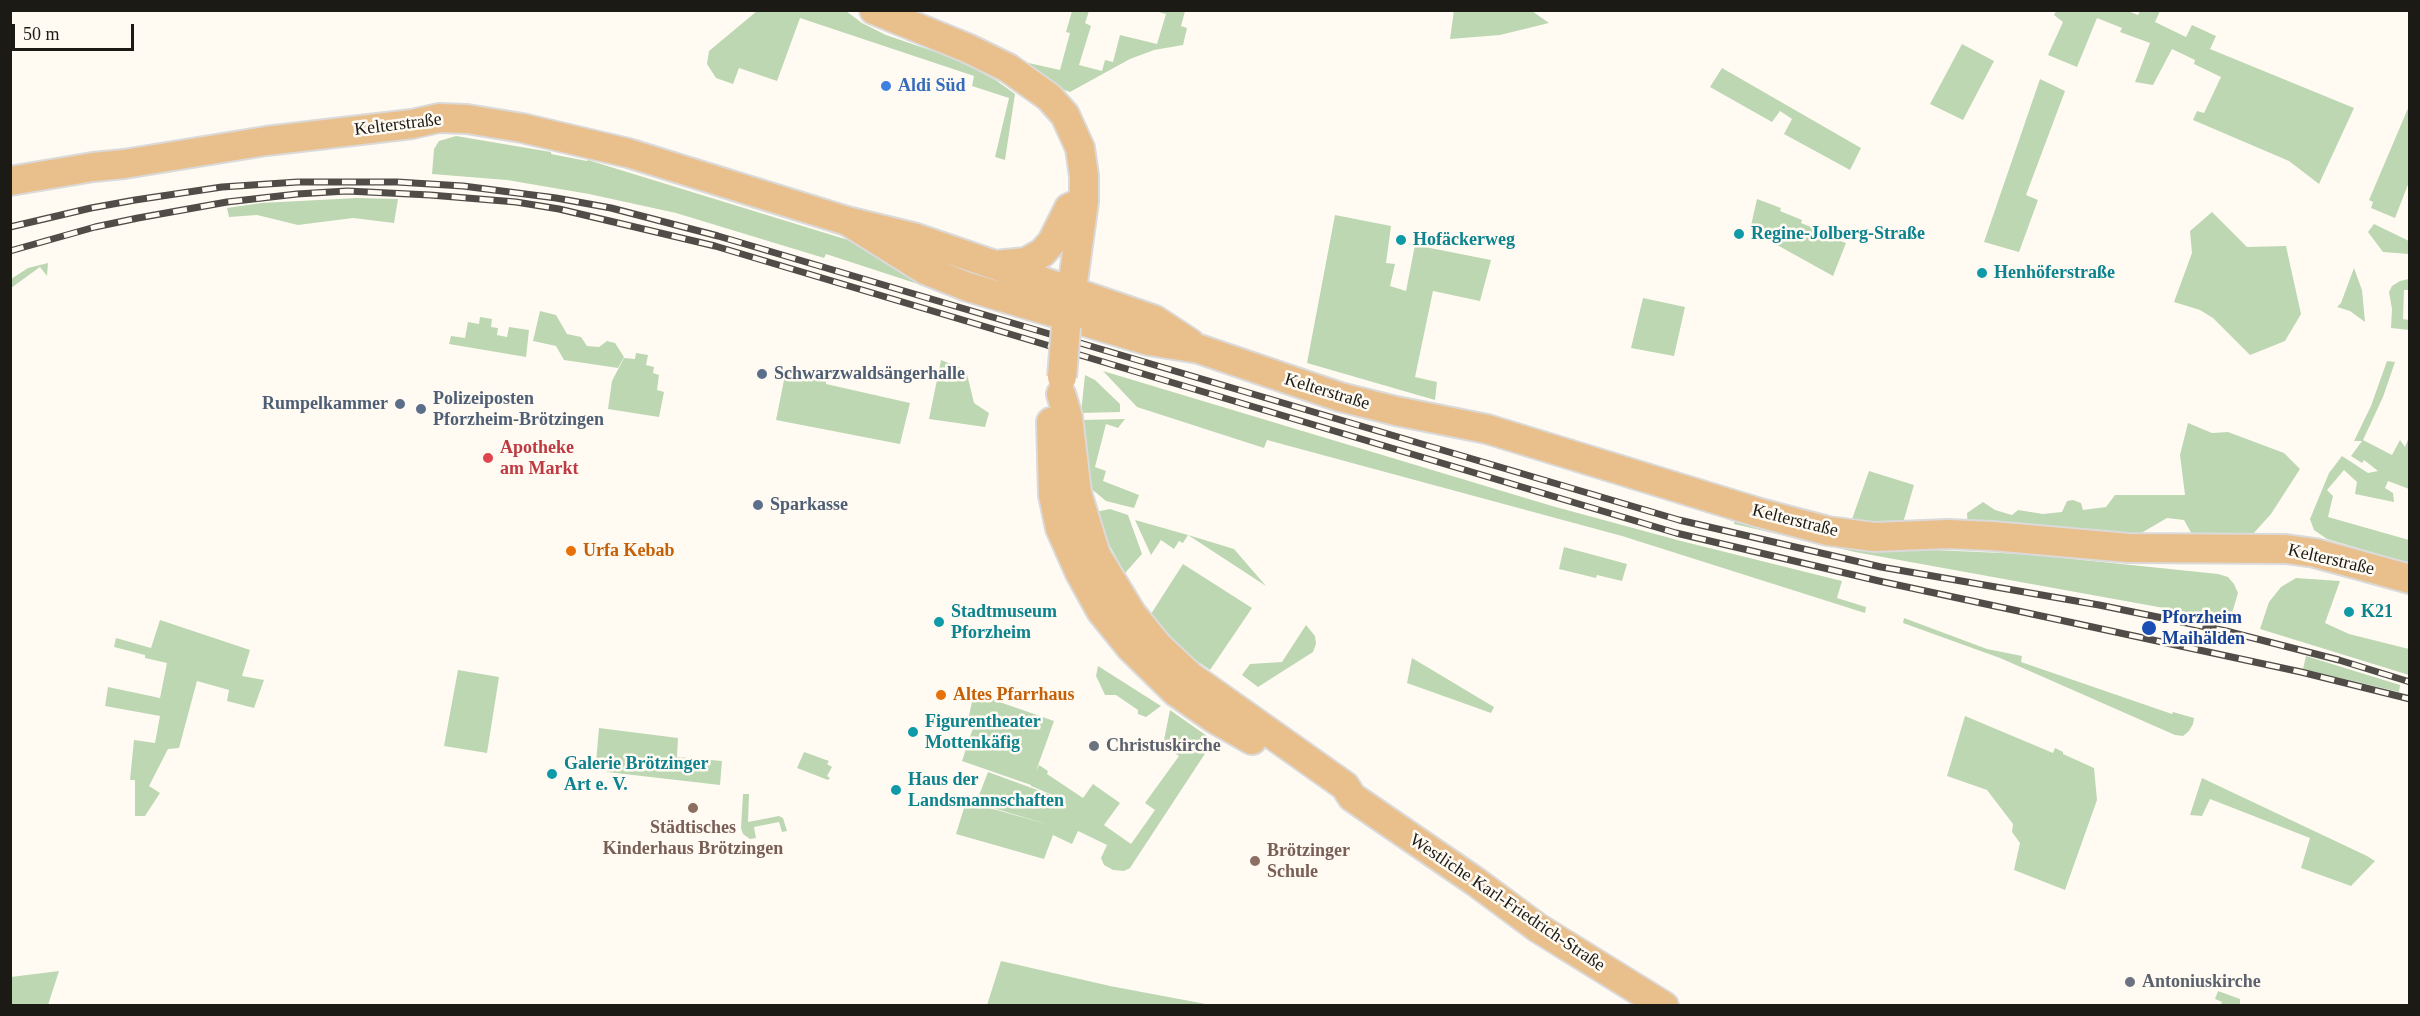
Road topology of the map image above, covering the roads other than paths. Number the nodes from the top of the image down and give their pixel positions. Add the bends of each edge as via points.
1 (874, 10) edge
2 (10, 181) edge
3 (1084, 201) junction
4 (847, 221) junction
5 (992, 265) junction
6 (1069, 312) junction
7 (2409, 579) edge
8 (1664, 1005) edge

1 - 3 main road, Westliche Karl-Friedrich-Straße via 984,56 1049,97 1071,125 1080,148
2 - 4 main road, Kelterstraße via 266,141 439,118 467,119 628,153
3 - 5 main road via 1070,208 1042,254 1020,263
3 - 6 main road, Westliche Karl-Friedrich-Straße
4 - 5 main road, Kelterstraße via 912,237
4 - 6 main road, Kelterstraße via 925,270 978,290
5 - 6 main road, Kelterstraße
6 - 7 main road, Kelterstraße via 1149,340 1199,349 1340,397 1487,429 1828,531 1874,537 1992,536 2129,548 2286,549
6 - 8 main road, Westliche Karl-Friedrich-Straße, bridge via 1061,385 1077,493 1096,555 1132,614 1159,647 1191,677 1538,928

